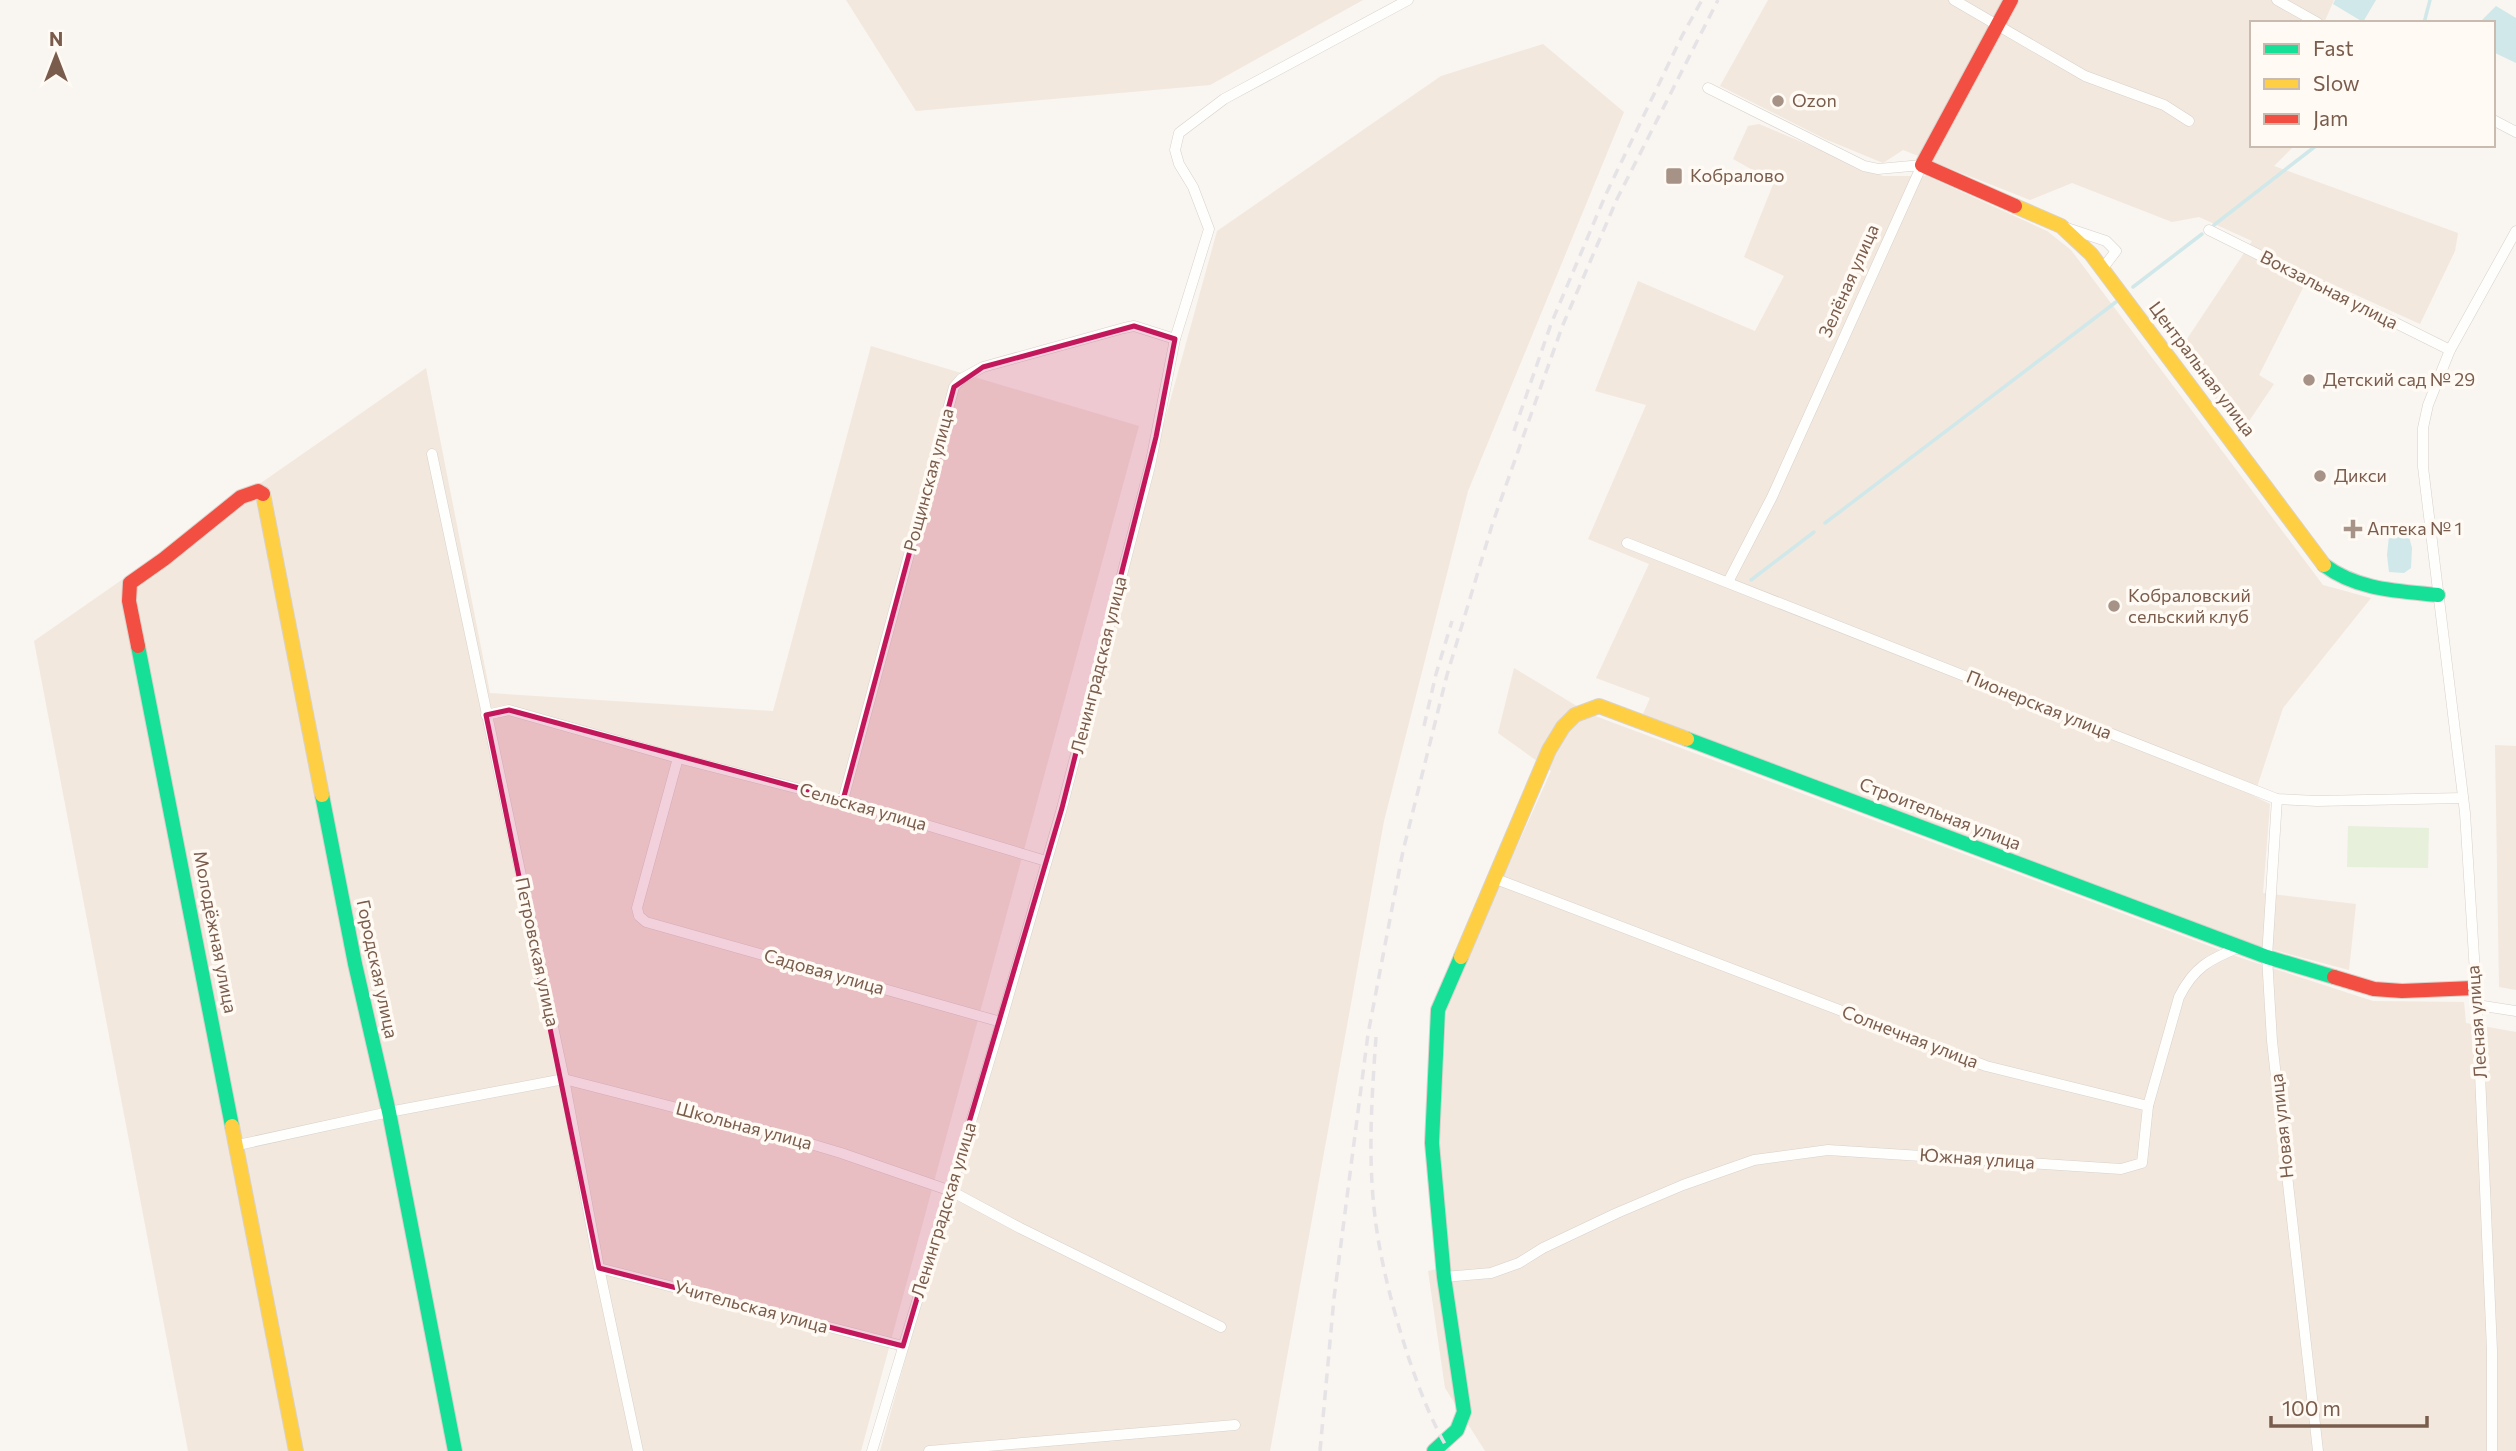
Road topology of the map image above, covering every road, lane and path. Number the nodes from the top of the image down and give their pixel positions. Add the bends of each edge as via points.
1 (1408, 0) edge
2 (1955, 0) edge
3 (2011, 0) edge
4 (2277, 0) edge
5 (2314, 21) edge
6 (1997, 25) junction
7 (1708, 88) dead end
8 (2189, 121) dead end
9 (2495, 121) edge
10 (2516, 132) edge
11 (1922, 165) junction
12 (2061, 226) junction
13 (2209, 230) dead end
14 (2516, 231) edge
15 (2103, 268) junction
16 (1175, 339) junction
17 (2450, 350) junction
18 (432, 454) dead end
19 (264, 495) joint
20 (1627, 543) dead end
21 (1728, 582) junction
22 (2438, 595) junction
23 (486, 715) junction
24 (678, 758) junction
25 (2463, 797) junction
26 (2277, 799) junction
27 (843, 800) junction
28 (1046, 861) junction
29 (1496, 879) junction
30 (2240, 947) junction
31 (2267, 957) junction
32 (2474, 988) junction
33 (2477, 1006) junction
34 (2516, 1011) edge
35 (1002, 1022) junction
36 (564, 1079) junction
37 (2148, 1106) junction
38 (389, 1112) junction
39 (238, 1145) junction
40 (951, 1191) junction
41 (599, 1268) junction
42 (1444, 1278) junction
43 (1221, 1326) dead end
44 (902, 1346) junction
45 (1236, 1425) dead end
46 (296, 1451) edge
47 (455, 1451) edge
48 (638, 1451) edge
49 (872, 1451) edge
50 (929, 1451) edge
51 (1434, 1451) edge
52 (2318, 1451) edge
53 (2492, 1451) edge

1 - 16 street, Ленинградская улица via 1224,99 1179,133 1175,150 1179,164 1209,229
2 - 6 street
3 - 6 street, Зелёная улица
4 - 5 street
6 - 8 street via 2085,76 2164,105
6 - 11 street, Зелёная улица
7 - 11 street via 1864,166
9 - 10 street
11 - 12 street, Центральная улица
11 - 21 street, Зелёная улица via 1772,496
12 - 15 street, Центральная улица
12 - 15 street via 2106,241 2116,251
13 - 17 street, Вокзальная улица
14 - 17 street, Лесная улица
15 - 22 street, Центральная улица via 2332,574 2361,586
16 - 27 street, Рощинская улица via 1134,326 1124,328 983,367 954,387
16 - 28 street, Ленинградская улица via 1150,466
17 - 22 street, Лесная улица via 2423,428
18 - 23 street, Петровская улица
19 - 38 street, Городская улица via 355,964
19 - 39 street, Молодёжная улица via 258,491 241,497 130,583 129,601
20 - 21 street, Пионерская улица
21 - 26 street, Пионерская улица
22 - 25 street, Лесная улица
23 - 24 street, Сельская улица via 509,710
23 - 36 street, Петровская улица
24 - 27 street, Сельская улица
24 - 35 street, Садовая улица via 637,908 642,919
25 - 26 street, Пионерская улица
25 - 32 street, Лесная улица
26 - 31 street, Новая улица
27 - 28 street, Сельская улица
28 - 35 street, Ленинградская улица
29 - 30 street, Строительная улица via 1561,728 1574,713 1600,706
29 - 37 street, Солнечная улица via 1986,1066
29 - 42 street, Строительная улица via 1437,1010 1432,1143
30 - 31 street, Строительная улица
30 - 37 street via 2204,964 2186,983
31 - 32 street, Строительная улица via 2374,989
31 - 52 street, Новая улица via 2272,1041
32 - 33 street, Лесная улица
33 - 34 street
33 - 53 street, Лесная улица
35 - 40 street, Ленинградская улица
36 - 38 street, Школьная улица
36 - 40 street, Школьная улица via 774,1133
36 - 41 street, Петровская улица
37 - 42 street, Южная улица via 2142,1163 2121,1169 1828,1150 1755,1160 1617,1213 1519,1263 1491,1273
38 - 39 street, Школьная улица
38 - 47 street, Городская улица
39 - 46 street, Молодёжная улица
40 - 43 street, Школьная улица
40 - 44 street, Ленинградская улица
41 - 44 street, Учительская улица
41 - 48 street, Петровская улица
42 - 51 street, Строительная улица via 1464,1412 1458,1432
44 - 49 street, Ленинградская улица
45 - 50 street

